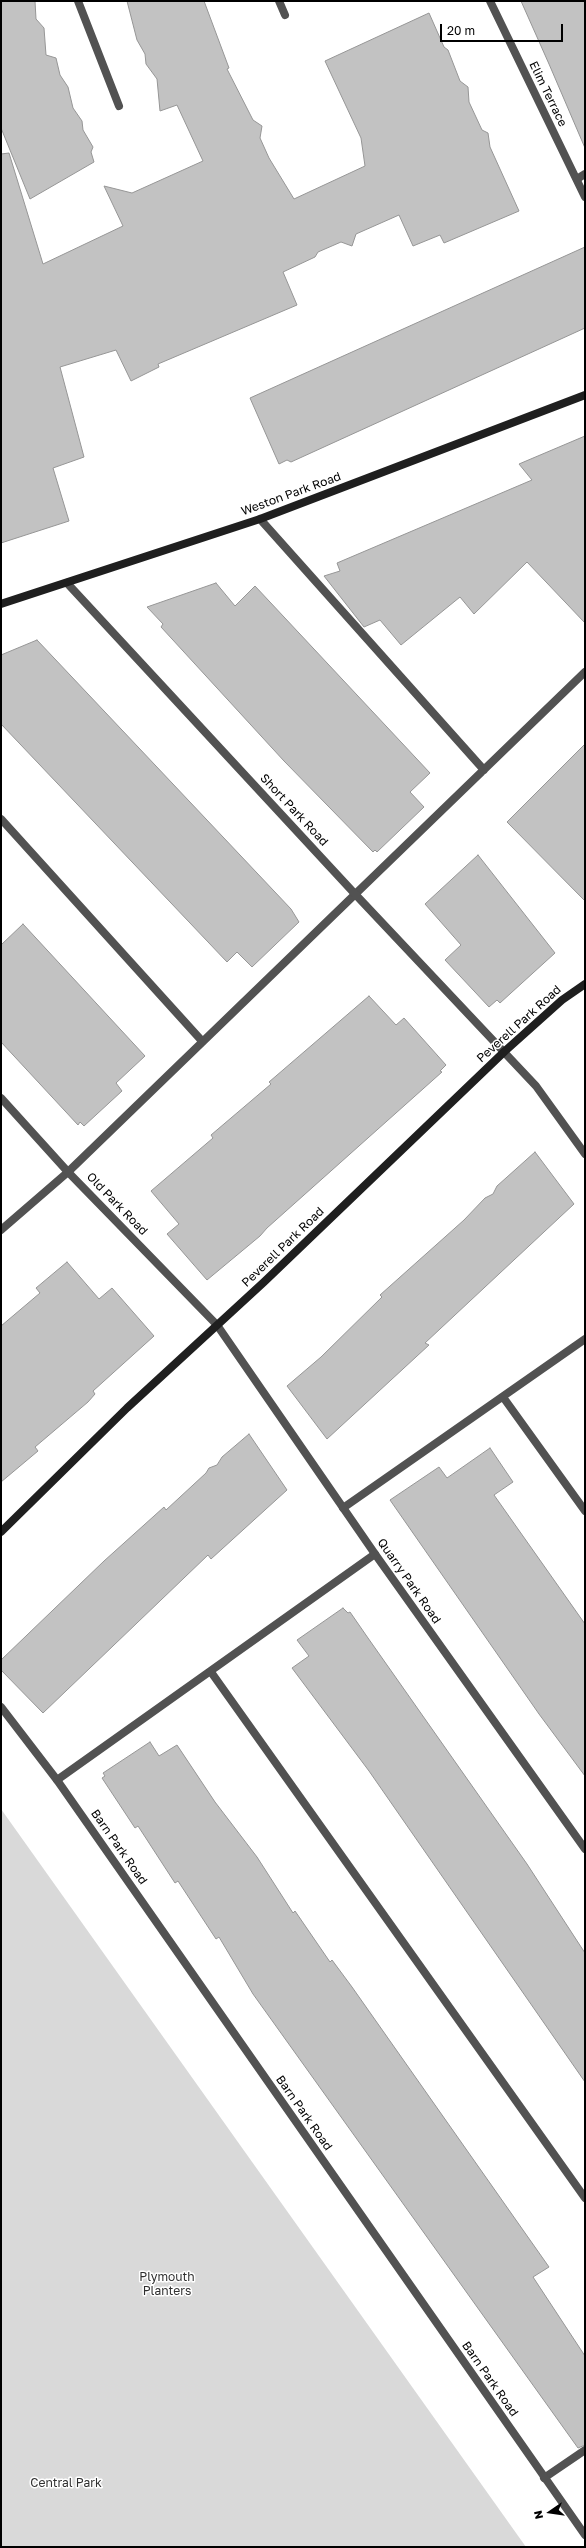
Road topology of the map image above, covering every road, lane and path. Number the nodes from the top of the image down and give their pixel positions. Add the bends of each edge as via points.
1 (78, 1) edge
2 (279, 1) edge
3 (490, 1) edge
4 (285, 15) dead end
5 (119, 106) dead end
6 (585, 174) edge
7 (577, 179) junction
8 (585, 197) edge
9 (585, 395) edge
10 (260, 519) junction
11 (67, 583) junction
12 (1, 604) edge
13 (585, 672) edge
14 (484, 770) junction
15 (1, 819) edge
16 (355, 894) junction
17 (585, 984) edge
18 (202, 1041) junction
19 (505, 1051) junction
20 (1, 1098) edge
21 (585, 1154) edge
22 (68, 1172) junction
23 (1, 1230) edge
24 (217, 1325) junction
25 (585, 1339) edge
26 (503, 1397) junction
27 (343, 1508) junction
28 (585, 1510) edge
29 (1, 1532) edge
30 (375, 1554) junction
31 (211, 1672) junction
32 (1, 1707) edge
33 (57, 1780) junction
34 (585, 1849) edge
35 (585, 2198) edge
36 (585, 2450) edge
37 (544, 2478) junction
38 (585, 2535) edge

1 - 5 street
2 - 4 street
3 - 7 street, Elim Terrace
6 - 7 street
7 - 8 street, Elim Terrace
9 - 10 street, Weston Park Road
10 - 11 street, Weston Park Road
10 - 14 street
11 - 12 street, Weston Park Road
11 - 16 street, Short Park Road
13 - 14 street
14 - 16 street
15 - 18 street
16 - 18 street
16 - 19 street, Short Park Road
17 - 19 street, Peverell Park Road via 562,1000
18 - 22 street
19 - 21 street, Short Park Road via 536,1086
19 - 24 street, Peverell Park Road
20 - 22 street, Old Park Road
22 - 23 street
22 - 24 street, Old Park Road
24 - 27 street, Quarry Park Road
24 - 29 street, Peverell Park Road via 127,1408
25 - 26 street
26 - 27 street
26 - 28 street
27 - 30 street, Quarry Park Road
30 - 31 street
30 - 34 street, Quarry Park Road
31 - 33 street
31 - 35 street
32 - 33 street, Barn Park Road
33 - 37 street, Barn Park Road
36 - 37 street
37 - 38 street, Barn Park Road

